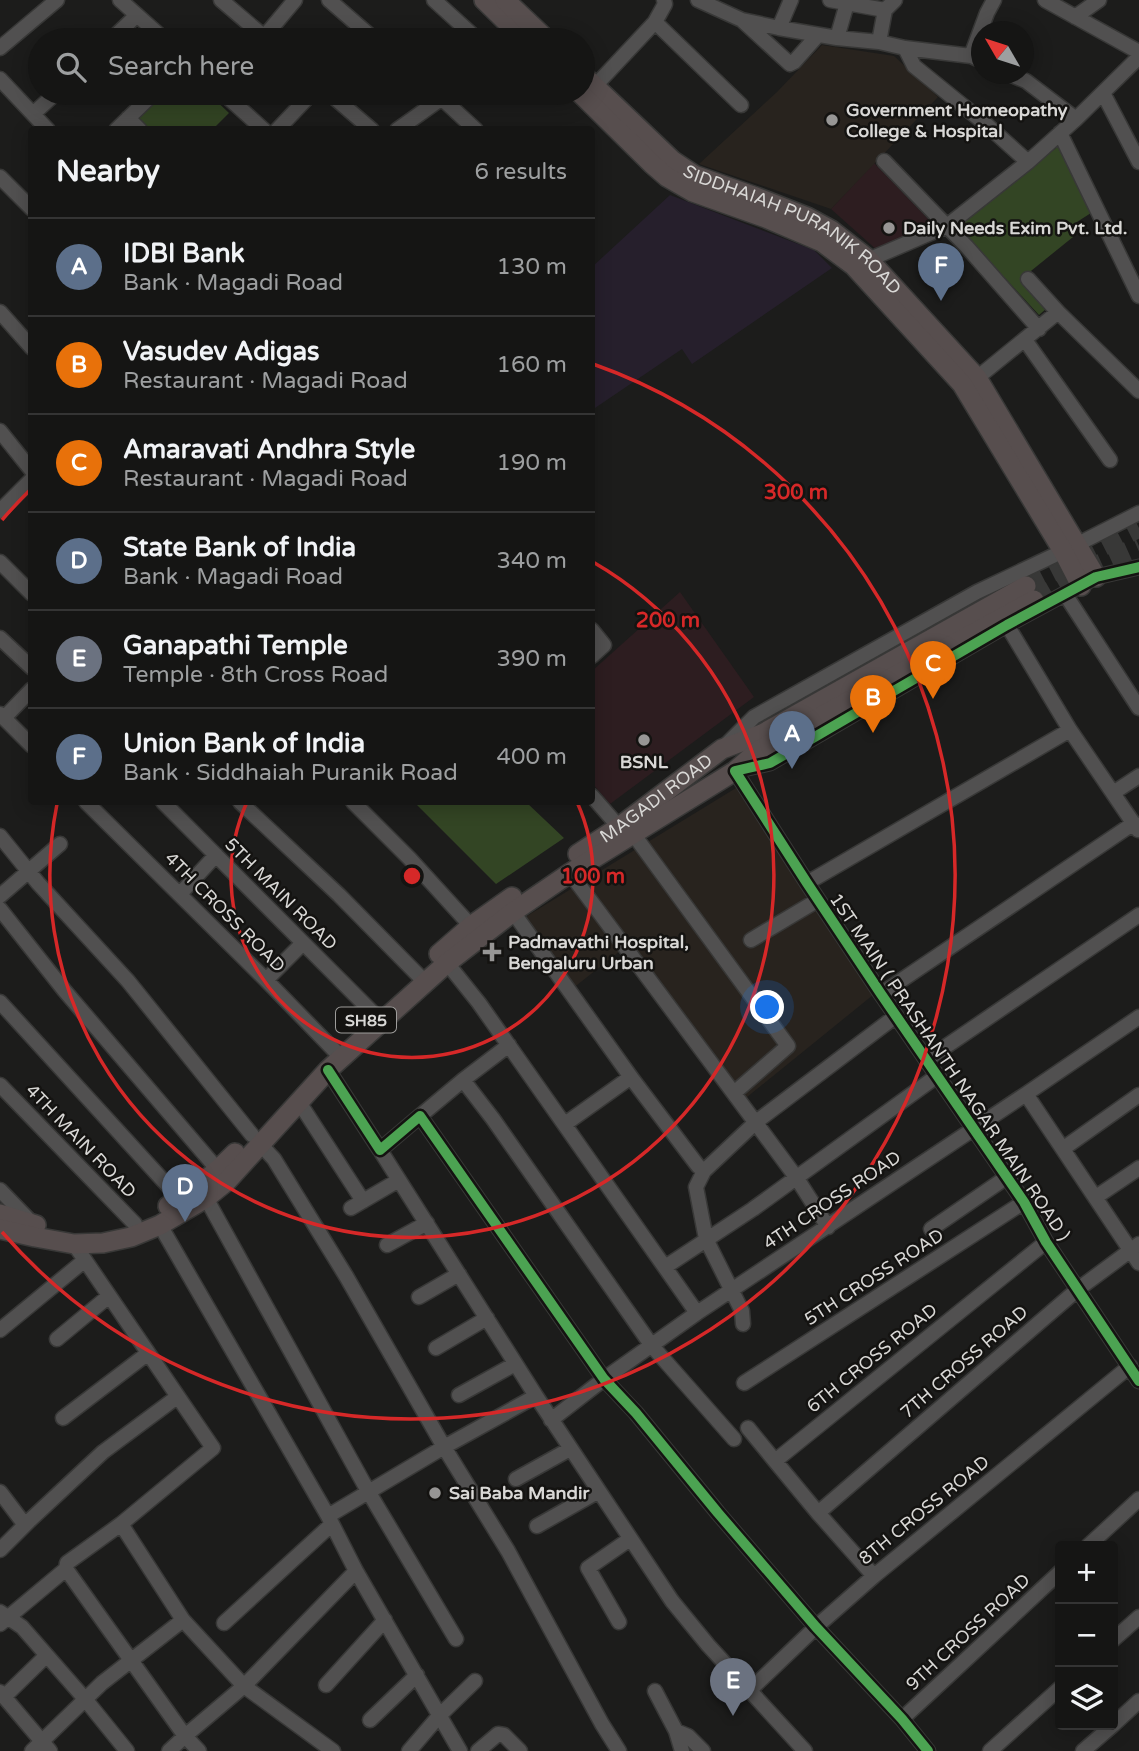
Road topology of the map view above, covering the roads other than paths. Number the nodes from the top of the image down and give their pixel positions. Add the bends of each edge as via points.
1 (57, 0) edge
2 (120, 0) edge
3 (221, 0) edge
4 (295, 0) edge
5 (329, 0) edge
6 (433, 0) edge
7 (484, 0) edge
8 (505, 0) edge
9 (664, 0) edge
10 (698, 0) edge
11 (791, 0) edge
12 (830, 0) edge
13 (994, 0) edge
14 (1045, 0) edge
15 (1099, 0) edge
16 (847, 2) edge
17 (890, 5) edge
18 (730, 6) edge
19 (137, 15) junction
20 (1075, 18) junction
21 (742, 20) junction
22 (985, 21) edge
23 (655, 22) junction
24 (123, 28) edge
25 (152, 28) edge
26 (254, 28) edge
27 (274, 28) edge
28 (361, 28) edge
29 (464, 28) edge
30 (514, 28) edge
31 (519, 28) edge
32 (779, 28) junction
33 (818, 35) junction
34 (837, 38) junction
35 (879, 43) junction
36 (0, 48) edge
37 (905, 48) junction
38 (1139, 52) edge
39 (971, 57) edge
40 (1139, 57) edge
41 (595, 77) edge
42 (0, 79) edge
43 (1030, 84) edge
44 (1103, 93) junction
45 (595, 96) edge
46 (741, 104) dead end
47 (43, 105) edge
48 (142, 105) edge
49 (236, 105) edge
50 (301, 105) edge
51 (344, 105) edge
52 (429, 105) edge
53 (452, 105) edge
54 (33, 114) junction
55 (128, 118) junction
56 (1076, 119) junction
57 (44, 126) edge
58 (120, 126) edge
59 (136, 126) edge
60 (260, 126) edge
61 (281, 126) edge
62 (367, 126) edge
63 (402, 126) edge
64 (473, 126) edge
65 (1060, 134) junction
66 (884, 161) dead end
67 (1028, 162) junction
68 (1139, 162) edge
69 (0, 177) edge
70 (28, 205) edge
71 (947, 226) junction
72 (861, 263) junction
73 (1028, 279) dead end
74 (1139, 296) edge
75 (0, 312) edge
76 (1058, 312) junction
77 (1039, 329) junction
78 (1025, 340) junction
79 (28, 344) edge
80 (977, 378) junction
81 (1139, 391) edge
82 (0, 431) edge
83 (1110, 460) dead end
84 (28, 466) edge
85 (28, 482) edge
86 (3, 501) edge
87 (1139, 513) edge
88 (1070, 548) junction
89 (0, 562) edge
90 (1138, 571) edge
91 (1081, 586) junction
92 (28, 590) edge
93 (1007, 625) junction
94 (595, 634) edge
95 (0, 638) edge
96 (595, 653) edge
97 (28, 664) edge
98 (28, 693) edge
99 (1137, 700) edge
100 (2, 716) edge
101 (1070, 730) junction
102 (28, 742) edge
103 (722, 749) junction
104 (736, 771) junction
105 (1139, 776) edge
106 (1113, 793) junction
107 (595, 799) edge
108 (89, 805) edge
109 (166, 805) edge
110 (243, 805) edge
111 (356, 805) edge
112 (1136, 827) edge
113 (627, 831) junction
114 (0, 836) edge
115 (61, 844) dead end
116 (216, 855) junction
117 (29, 872) junction
118 (570, 873) junction
119 (807, 883) junction
120 (180, 894) junction
121 (0, 897) edge
122 (818, 900) junction
123 (0, 909) edge
124 (513, 912) junction
125 (1139, 915) edge
126 (471, 926) junction
127 (751, 940) dead end
128 (303, 943) junction
129 (447, 963) junction
130 (421, 978) junction
131 (267, 980) junction
132 (881, 994) junction
133 (0, 1002) edge
134 (373, 1013) junction
135 (896, 1016) junction
136 (1139, 1017) edge
137 (509, 1045) junction
138 (335, 1051) junction
139 (926, 1060) junction
140 (328, 1070) junction
141 (937, 1076) junction
142 (631, 1077) junction
143 (463, 1080) junction
144 (0, 1085) edge
145 (734, 1093) junction
146 (1026, 1094) junction
147 (1139, 1095) edge
148 (299, 1101) junction
149 (420, 1116) junction
150 (756, 1122) junction
151 (565, 1124) junction
152 (974, 1128) junction
153 (257, 1140) junction
154 (1064, 1148) junction
155 (380, 1150) junction
156 (1139, 1168) edge
157 (218, 1170) junction
158 (704, 1171) junction
159 (796, 1177) junction
160 (1007, 1177) junction
161 (399, 1180) junction
162 (0, 1190) edge
163 (1096, 1197) junction
164 (206, 1198) junction
165 (180, 1199) junction
166 (1024, 1202) junction
167 (0, 1213) edge
168 (426, 1223) junction
169 (135, 1224) junction
170 (160, 1225) junction
171 (828, 1227) junction
172 (0, 1228) edge
173 (931, 1229) dead end
174 (34, 1231) junction
175 (706, 1238) junction
176 (1046, 1242) junction
177 (387, 1245) dead end
178 (1135, 1247) edge
179 (80, 1252) junction
180 (1139, 1263) edge
181 (666, 1267) junction
182 (459, 1274) junction
183 (732, 1290) junction
184 (1077, 1290) junction
185 (109, 1296) junction
186 (419, 1297) dead end
187 (697, 1312) junction
188 (487, 1318) junction
189 (743, 1324) dead end
190 (0, 1331) edge
191 (57, 1339) dead end
192 (652, 1346) junction
193 (436, 1348) dead end
194 (147, 1353) junction
195 (515, 1364) junction
196 (1129, 1366) junction
197 (604, 1379) junction
198 (1139, 1381) edge
199 (744, 1383) dead end
200 (459, 1395) dead end
201 (536, 1396) junction
202 (177, 1397) junction
203 (63, 1418) dead end
204 (551, 1420) junction
205 (748, 1428) dead end
206 (734, 1439) dead end
207 (444, 1447) junction
208 (570, 1448) junction
209 (775, 1461) junction
210 (516, 1479) dead end
211 (368, 1491) junction
212 (599, 1491) junction
213 (0, 1492) edge
214 (1139, 1499) edge
215 (818, 1513) junction
216 (330, 1520) junction
217 (121, 1524) junction
218 (25, 1525) junction
219 (537, 1526) dead end
220 (630, 1539) junction
221 (1093, 1541) edge
222 (0, 1550) edge
223 (66, 1569) junction
224 (356, 1571) junction
225 (874, 1576) junction
226 (1055, 1577) edge
227 (3, 1618) edge
228 (183, 1620) junction
229 (385, 1620) junction
230 (1134, 1621) edge
231 (619, 1622) dead end
232 (224, 1623) dead end
233 (816, 1627) junction
234 (1118, 1635) edge
235 (1139, 1638) edge
236 (456, 1639) dead end
237 (46, 1656) junction
238 (130, 1659) junction
239 (417, 1675) junction
240 (475, 1681) dead end
241 (326, 1685) dead end
242 (244, 1686) junction
243 (749, 1690) junction
244 (655, 1691) dead end
245 (1055, 1692) edge
246 (2, 1695) edge
247 (85, 1699) junction
248 (1139, 1701) edge
249 (439, 1716) junction
250 (902, 1719) junction
251 (370, 1720) dead end
252 (1118, 1720) edge
253 (1107, 1730) edge
254 (676, 1731) junction
255 (185, 1736) junction
256 (41, 1748) edge
257 (324, 1749) edge
258 (127, 1751) edge
259 (169, 1751) edge
260 (199, 1751) edge
261 (409, 1751) edge
262 (460, 1751) edge
263 (478, 1751) edge
264 (520, 1751) edge
265 (619, 1751) edge
266 (682, 1751) edge
267 (703, 1751) edge
268 (805, 1751) edge
269 (928, 1751) edge
270 (990, 1751) edge
271 (1083, 1751) edge

1 - 36 street
2 - 19 street
3 - 26 street
4 - 27 street
5 - 28 street
6 - 29 street
7 - 30 main road
8 - 31 main road
9 - 23 street
10 - 18 street
11 - 32 street
12 - 16 street
13 - 22 street
14 - 20 street
15 - 20 street
16 - 17 street
16 - 34 street
17 - 35 street
18 - 21 street
19 - 24 street
19 - 25 street
20 - 38 street
21 - 32 street
21 - 33 street via 790,64
23 - 41 street
23 - 46 street
32 - 33 street
33 - 34 street
34 - 35 street
35 - 37 street
37 - 39 street
37 - 67 street via 914,66
40 - 44 street
42 - 54 street
43 - 56 street
44 - 56 street
44 - 68 street
45 - 72 main road, SIDDHAIAH PURANIK ROAD via 667,177
47 - 54 street
48 - 55 street
49 - 60 street
50 - 61 street
51 - 62 street
52 - 63 street
53 - 64 street
54 - 57 street
55 - 58 street
55 - 59 street
56 - 65 street
65 - 67 street
65 - 74 street
66 - 71 street
67 - 71 street
69 - 70 street
71 - 72 street
71 - 77 street
72 - 80 main road, SIDDHAIAH PURANIK ROAD
72 - 88 main road, SIDDHAIAH PURANIK ROAD via 962,384
73 - 76 street
75 - 79 street
76 - 77 street
76 - 81 street
77 - 78 street
78 - 80 street
78 - 83 street
80 - 88 main road, SIDDHAIAH PURANIK ROAD
82 - 84 street
85 - 86 street
87 - 88 street, MAGADI ROAD / SH85
88 - 91 main road, SIDDHAIAH PURANIK ROAD
88 - 103 street, MAGADI ROAD / SH85 via 976,592 754,717
89 - 92 street
90 - 91 street, MAGADI ROAD / SH85
91 - 93 street, MAGADI ROAD / SH85
91 - 99 street
93 - 101 street
93 - 104 street, MAGADI ROAD / SH85 via 770,763
94 - 96 street via 604,645
95 - 97 street
98 - 100 street
100 - 102 street
101 - 106 street
101 - 119 street
103 - 104 main road, SH85 via 762,734 1030,593 759,750
103 - 113 main road, MAGADI ROAD / SH85
104 - 113 main road, MAGADI ROAD / SH85
104 - 119 street, 1ST MAIN ( PRASHANTH NAGAR MAIN ROAD )
105 - 106 street
106 - 112 street
107 - 113 street
108 - 120 street, 4TH CROSS ROAD
109 - 116 street, 5TH MAIN ROAD
110 - 130 street
111 - 126 street
112 - 132 street
113 - 118 main road, MAGADI ROAD / SH85
113 - 126 main road, MAGADI ROAD / SH85
113 - 145 street via 788,1046
114 - 117 street
115 - 117 street
116 - 120 street
116 - 128 street, 5TH MAIN ROAD
117 - 121 street
117 - 153 street via 128,981
118 - 124 main road, MAGADI ROAD / SH85
118 - 145 street
119 - 122 street, 1ST MAIN ( PRASHANTH NAGAR MAIN ROAD )
120 - 131 street, 4TH CROSS ROAD
122 - 127 street
122 - 132 street, 1ST MAIN ( PRASHANTH NAGAR MAIN ROAD )
123 - 157 street
124 - 129 main road, MAGADI ROAD / SH85
124 - 142 street
125 - 139 street
126 - 130 main road, MAGADI ROAD / SH85
128 - 131 street
128 - 134 street, 5TH MAIN ROAD
129 - 130 main road, MAGADI ROAD / SH85
129 - 137 street
130 - 134 main road, MAGADI ROAD / SH85
130 - 140 main road, MAGADI ROAD / SH85
131 - 138 street, 4TH CROSS ROAD
132 - 135 street, 1ST MAIN ( PRASHANTH NAGAR MAIN ROAD )
133 - 165 street
134 - 138 main road, MAGADI ROAD / SH85
135 - 139 street, 1ST MAIN ( PRASHANTH NAGAR MAIN ROAD )
135 - 150 street
136 - 146 street, 4TH CROSS ROAD
137 - 143 street
137 - 151 street
138 - 153 main road, MAGADI ROAD / SH85
139 - 141 street, 1ST MAIN ( PRASHANTH NAGAR MAIN ROAD )
140 - 148 main road, MAGADI ROAD / SH85
140 - 155 street
141 - 152 street, 1ST MAIN ( PRASHANTH NAGAR MAIN ROAD )
141 - 159 street
142 - 151 street
142 - 158 street
143 - 149 street
143 - 192 street
144 - 169 street, 4TH MAIN ROAD
145 - 150 street
146 - 152 street, 4TH CROSS ROAD
146 - 154 street
147 - 154 street
148 - 153 main road, MAGADI ROAD / SH85
148 - 161 street via 357,1204
149 - 155 street
149 - 197 street
150 - 158 street
150 - 159 street
151 - 181 street
152 - 160 street, 1ST MAIN ( PRASHANTH NAGAR MAIN ROAD )
152 - 171 street, 4TH CROSS ROAD
153 - 157 main road, MAGADI ROAD / SH85
153 - 164 main road, MAGADI ROAD / SH85 via 227,1181
153 - 207 street via 274,1159 346,1276
154 - 163 street
155 - 161 street
156 - 163 street
157 - 165 main road, MAGADI ROAD / SH85
158 - 175 street via 696,1186
159 - 171 street
159 - 175 street
160 - 166 street, 1ST MAIN ( PRASHANTH NAGAR MAIN ROAD )
160 - 173 street
161 - 168 street
162 - 174 street
163 - 178 street
164 - 170 main road, MAGADI ROAD / SH85
164 - 211 street
165 - 169 main road, MAGADI ROAD / SH85
166 - 176 street, 1ST MAIN ( PRASHANTH NAGAR MAIN ROAD )
166 - 199 street, 5TH CROSS ROAD
167 - 174 main road, MAGADI ROAD / SH85
168 - 177 street
168 - 182 street
169 - 174 main road, MAGADI ROAD / SH85 via 105,1231
170 - 179 main road, MAGADI ROAD / SH85
170 - 216 street
171 - 183 street, 4TH CROSS ROAD
172 - 174 main road, MAGADI ROAD / SH85
174 - 179 main road, MAGADI ROAD / SH85
175 - 181 street
175 - 183 street
176 - 184 street, 1ST MAIN ( PRASHANTH NAGAR MAIN ROAD )
176 - 209 street, 6TH CROSS ROAD
178 - 180 street
178 - 184 street, 7TH CROSS ROAD
179 - 185 street
179 - 190 street
181 - 187 street
182 - 186 street
182 - 188 street
183 - 187 street, 4TH CROSS ROAD
183 - 189 street
184 - 196 street, 1ST MAIN ( PRASHANTH NAGAR MAIN ROAD )
184 - 215 street, 7TH CROSS ROAD
185 - 191 street
185 - 194 street
187 - 192 street, 4TH CROSS ROAD
188 - 193 street
188 - 195 street
192 - 197 street, 4TH CROSS ROAD
192 - 206 street
194 - 202 street
194 - 203 street
195 - 200 street
195 - 201 street
196 - 198 street, 1ST MAIN ( PRASHANTH NAGAR MAIN ROAD )
196 - 225 street, 8TH CROSS ROAD
197 - 204 street, 4TH CROSS ROAD
197 - 233 street
201 - 204 street
201 - 207 street
202 - 217 street via 213,1448
202 - 218 street via 103,1452
204 - 208 street
205 - 209 street
207 - 211 street
207 - 265 street via 508,1551
208 - 210 street
208 - 212 street
209 - 215 street
211 - 216 street
211 - 236 street
212 - 219 street
212 - 220 street
213 - 218 street
214 - 221 street
215 - 225 street
216 - 224 street
216 - 232 street
217 - 223 street via 67,1563
217 - 228 street
218 - 222 street
220 - 231 street via 588,1568
220 - 243 street via 686,1620
223 - 227 street
223 - 238 street
224 - 229 street
224 - 242 street
225 - 233 street, 8TH CROSS ROAD
226 - 250 street, 9TH CROSS ROAD
227 - 237 street via 22,1627
228 - 238 street
228 - 242 street
229 - 239 street
229 - 241 street
230 - 234 street
230 - 235 street
233 - 243 street, 8TH CROSS ROAD
233 - 250 street
237 - 246 street
237 - 247 street
238 - 247 street
238 - 255 street
239 - 249 street
239 - 251 street
240 - 249 street
242 - 255 street
242 - 257 street
243 - 268 street
244 - 254 street
245 - 270 street
246 - 256 street
247 - 256 street
247 - 258 street
248 - 252 street
249 - 261 street
249 - 262 street
250 - 269 street
253 - 271 street
254 - 266 street
254 - 267 street via 688,1735
255 - 259 street
255 - 260 street
263 - 264 street via 498,1734

